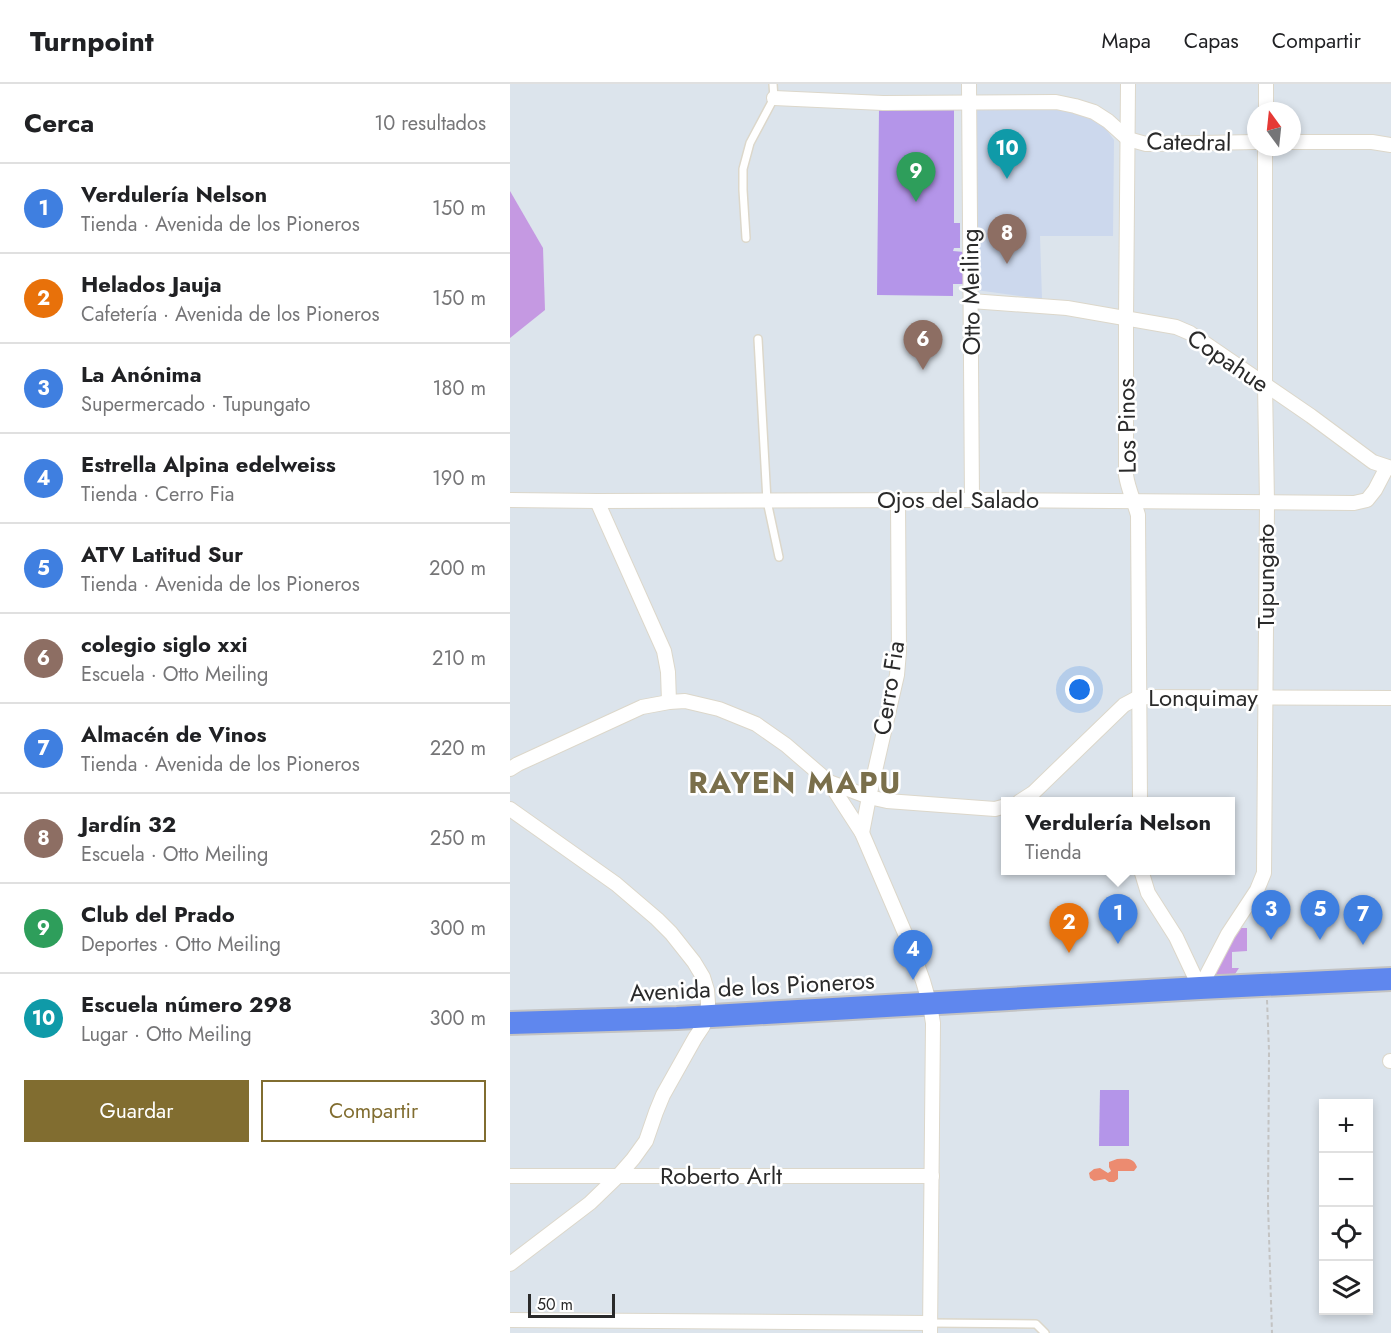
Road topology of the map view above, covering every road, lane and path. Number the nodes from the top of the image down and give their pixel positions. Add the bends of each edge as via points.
1 (773, 84) edge
2 (969, 84) edge
3 (1128, 84) edge
4 (1266, 84) edge
5 (774, 98) junction
6 (968, 102) junction
7 (1266, 102) edge
8 (1128, 139) junction
9 (1247, 142) edge
10 (1301, 142) edge
11 (1391, 145) edge
12 (1265, 156) edge
13 (746, 238) dead end
14 (971, 301) junction
15 (1126, 318) junction
16 (758, 339) dead end
17 (1264, 386) junction
18 (1389, 468) edge
19 (510, 500) edge
20 (898, 500) junction
21 (972, 500) junction
22 (597, 501) junction
23 (767, 501) junction
24 (1134, 501) junction
25 (1267, 503) junction
26 (779, 557) dead end
27 (1139, 697) junction
28 (1266, 698) junction
29 (1391, 698) edge
30 (669, 702) junction
31 (510, 770) edge
32 (829, 782) junction
33 (868, 797) junction
34 (1025, 797) edge
35 (1140, 797) edge
36 (1001, 807) edge
37 (510, 809) edge
38 (862, 833) junction
39 (1143, 875) edge
40 (1391, 979) edge
41 (1266, 986) junction
42 (1200, 988) junction
43 (930, 1005) junction
44 (707, 1017) junction
45 (510, 1023) edge
46 (619, 1175) junction
47 (510, 1176) edge
48 (932, 1176) junction
49 (510, 1264) edge
50 (510, 1320) edge
51 (930, 1328) edge
52 (1045, 1333) edge
53 (1272, 1333) edge

1 - 5 lane
2 - 6 street, Otto Meiling
3 - 8 street, Los Pinos
4 - 7 street
5 - 6 street, Catedral
5 - 13 lane via 750,143 743,169
6 - 8 street, Catedral via 1056,102 1075,106 1094,112
6 - 14 street, Otto Meiling
8 - 9 street, Catedral via 1146,144
8 - 15 street, Los Pinos
10 - 11 street
12 - 17 street, Tupungato
14 - 15 street, Copahue via 1067,308
14 - 21 street, Otto Meiling
15 - 17 street, Copahue via 1190,333
15 - 24 street, Los Pinos via 1126,475
16 - 23 lane
17 - 18 street, Copahue via 1373,462
17 - 25 street, Tupungato
18 - 25 street, Ojos del Salado via 1367,500
19 - 22 street, Ojos del Salado
20 - 21 street, Ojos del Salado
20 - 23 street, Ojos del Salado
20 - 33 street, Cerro Fia via 897,675
21 - 24 street, Ojos del Salado
22 - 23 street, Ojos del Salado
22 - 30 street via 664,651
23 - 26 lane
24 - 25 street, Ojos del Salado
24 - 27 street, Los Pinos via 1138,515
25 - 28 street, Tupungato
27 - 28 street, Lonquimay
27 - 34 street, Lonquimay via 1124,705
27 - 35 street, Los Pinos
28 - 29 street, Lonquimay
28 - 42 street, Tupungato via 1264,873
30 - 31 street via 642,707
30 - 32 street via 685,701 719,709 756,724
32 - 33 street
32 - 38 street
33 - 36 street
33 - 38 street, Cerro Fia
37 - 44 street via 616,884 671,933 703,977 708,996
38 - 43 street via 910,945
39 - 42 street via 1148,893 1176,937
40 - 41 main road, Avenida de los Pioneros
41 - 42 main road, Avenida de los Pioneros
41 - 53 path
42 - 43 main road, Avenida de los Pioneros
43 - 44 main road, Avenida de los Pioneros
43 - 48 street
44 - 45 main road, Avenida de los Pioneros
44 - 46 street via 663,1095 646,1141
46 - 47 street, Roberto Arlt
46 - 48 street, Roberto Arlt
46 - 49 street via 590,1203
48 - 51 street
50 - 51 street
51 - 52 lane via 1036,1324

